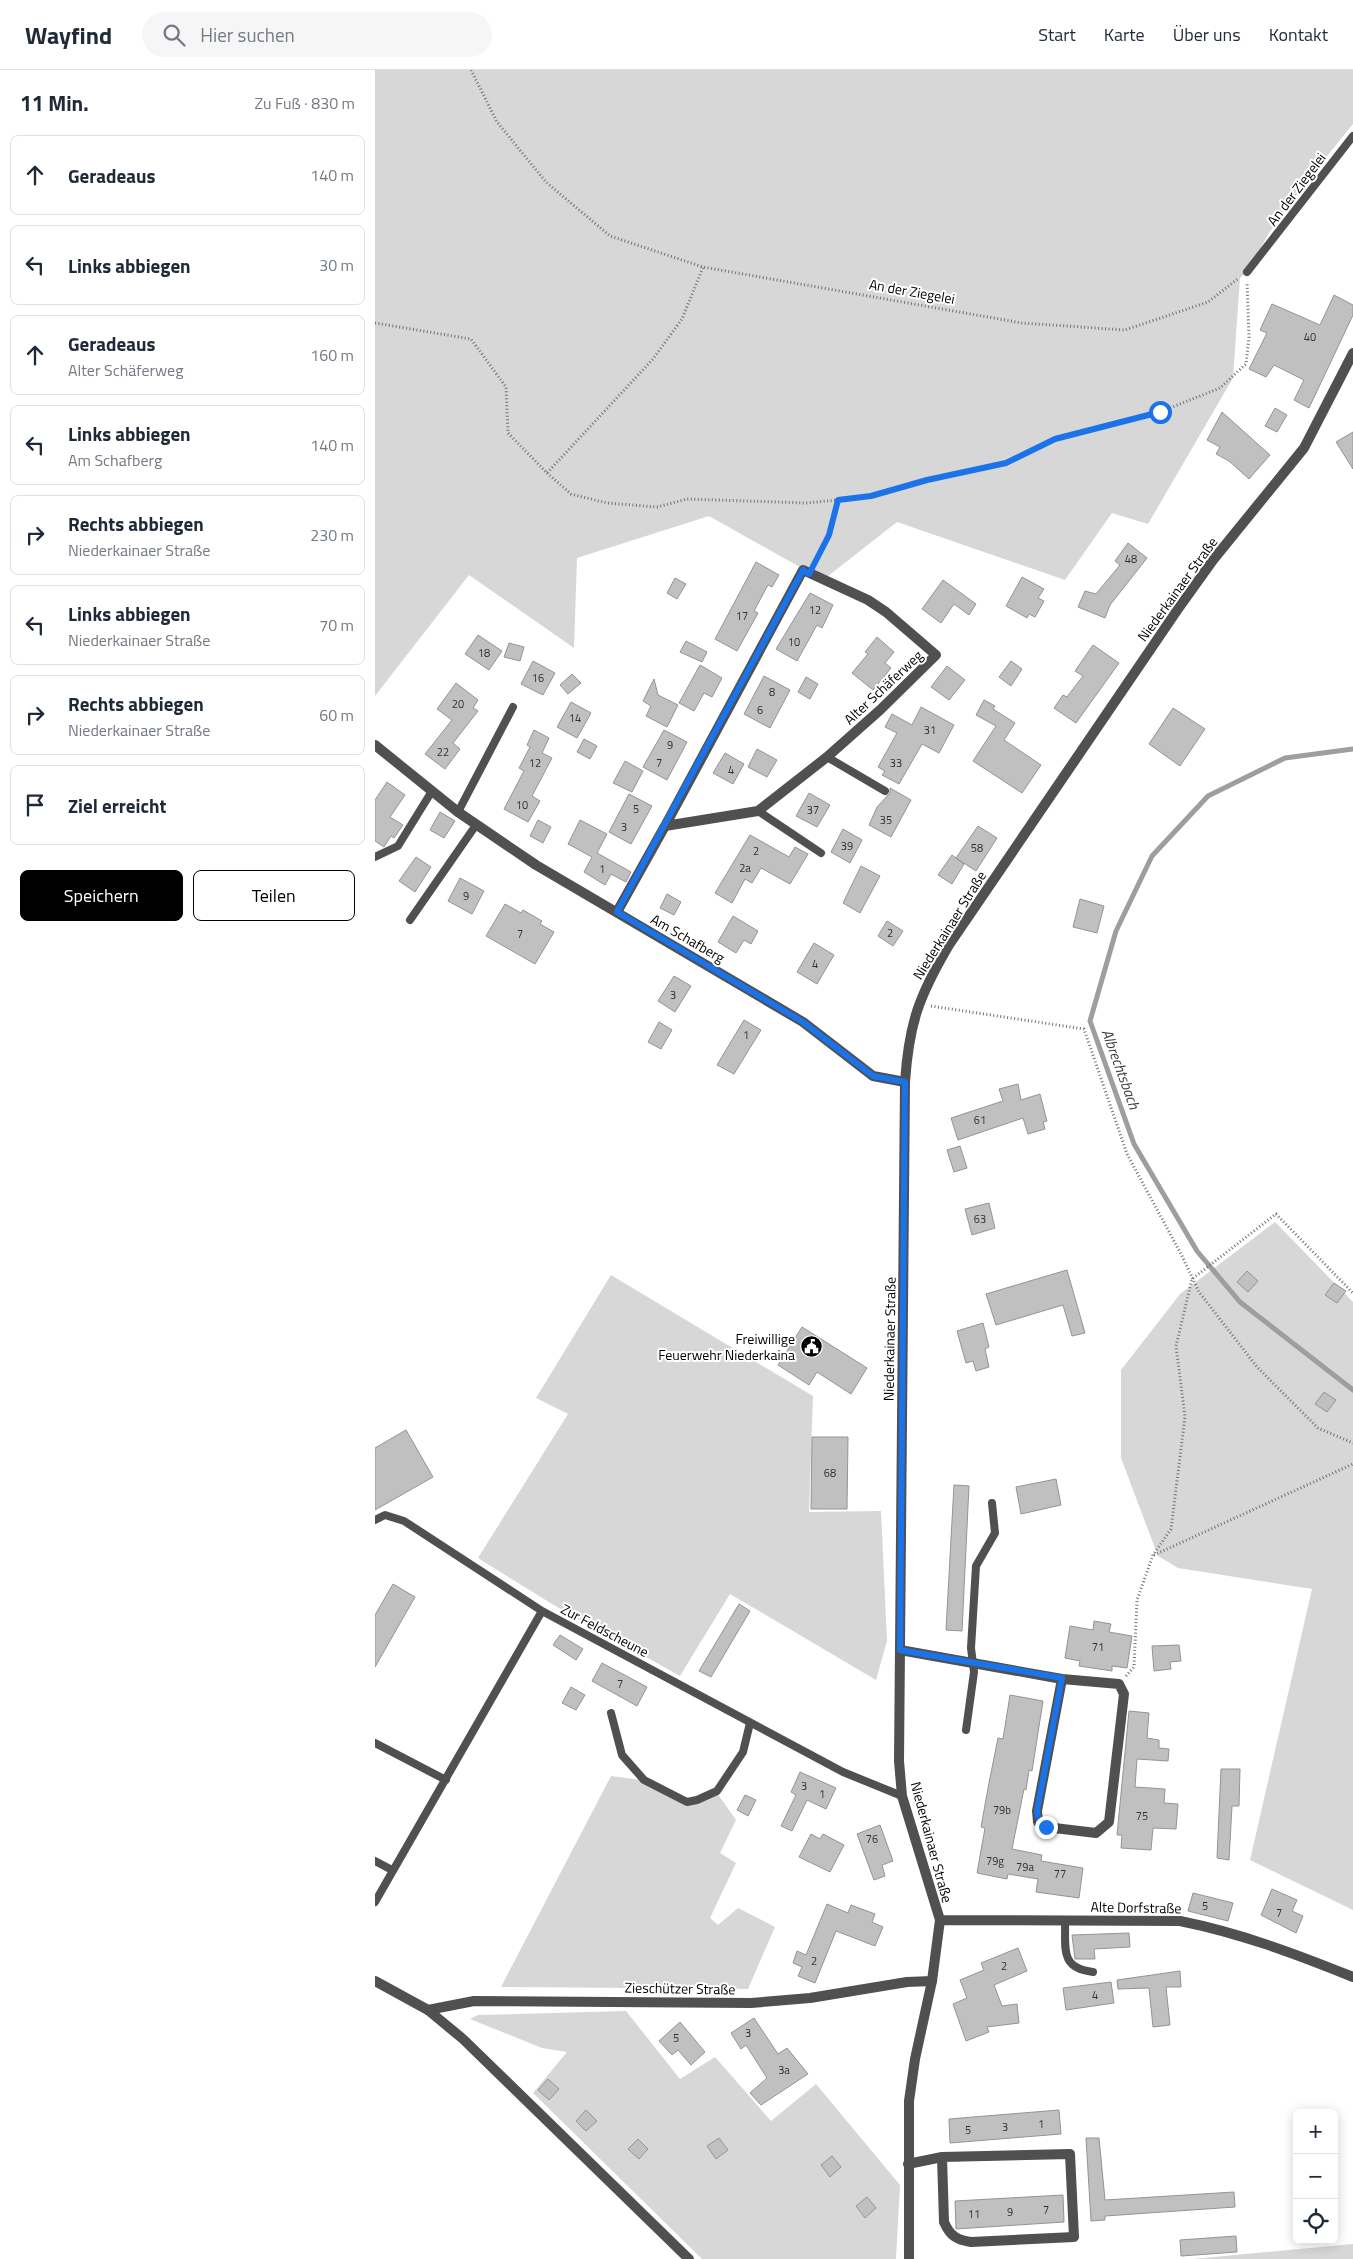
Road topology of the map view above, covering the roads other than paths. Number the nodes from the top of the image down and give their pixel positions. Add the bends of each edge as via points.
1 (1353, 136) edge
2 (1247, 272) road end
3 (1353, 353) edge
4 (513, 707) dead end
5 (375, 745) edge
6 (827, 757) junction
7 (885, 790) dead end
8 (432, 791) junction
9 (758, 810) junction
10 (458, 812) junction
11 (475, 825) junction
12 (665, 826) junction
13 (821, 853) dead end
14 (375, 856) edge
15 (617, 912) junction
16 (410, 920) dead end
17 (905, 1082) junction
18 (992, 1503) dead end
19 (375, 1520) edge
20 (542, 1610) junction
21 (900, 1650) junction
22 (973, 1661) junction
23 (1062, 1678) junction
24 (611, 1713) dead end
25 (750, 1723) junction
26 (966, 1730) dead end
27 (375, 1743) edge
28 (445, 1780) junction
29 (902, 1796) junction
30 (375, 1861) edge
31 (392, 1870) junction
32 (375, 1902) edge
33 (939, 1920) junction
34 (1065, 1920) junction
35 (1093, 1972) dead end
36 (1353, 1977) edge
37 (375, 1981) edge
38 (932, 1981) junction
39 (428, 2010) junction
40 (942, 2156) junction
41 (908, 2164) junction
42 (689, 2259) edge
43 (909, 2259) edge

1 - 2 lane, An der Ziegelei
3 - 17 street, Niederkainaer Straße via 1304,448 1213,560 949,945 927,982 919,1004 908,1039
4 - 10 lane
5 - 8 street, Am Schafberg
6 - 7 lane
6 - 9 street, Alter Schäferweg
6 - 12 street, Alter Schäferweg via 936,655 868,600 803,570
8 - 10 street, Am Schafberg
8 - 14 lane via 398,846
9 - 12 street, Alter Schäferweg
9 - 13 lane
10 - 11 street, Am Schafberg
11 - 15 street, Am Schafberg
11 - 16 lane
12 - 15 street
15 - 17 street, Am Schafberg via 803,1022 873,1076
17 - 21 street, Niederkainaer Straße
18 - 22 lane via 995,1533 976,1566
19 - 20 lane via 385,1515 404,1521
20 - 25 lane, Zur Feldscheune
20 - 28 lane, Zur Feldscheune
21 - 22 street
21 - 29 street, Niederkainaer Straße via 899,1761
22 - 23 street
22 - 26 lane
23 - 23 street via 1119,1684 1124,1694 1109,1822 1096,1833 1046,1827 1039,1822 1037,1811
24 - 25 lane via 622,1755 643,1780 687,1802 717,1791 743,1752
25 - 29 lane, Zur Feldscheune via 843,1772
27 - 28 lane
28 - 31 lane, Zur Feldscheune
29 - 33 street, Niederkainaer Straße
30 - 31 lane
31 - 32 lane, Zur Feldscheune
33 - 34 street, Alte Dorfstraße
33 - 38 street, Niederkainaer Straße
34 - 35 lane via 1067,1957 1071,1965
34 - 36 street, Alte Dorfstraße via 1180,1921 1216,1928 1282,1948
37 - 39 street
38 - 39 street, Zieschützer Straße via 751,2003 474,2001
38 - 41 street, Niederkainaer Straße via 912,2076
39 - 42 street via 463,2039
40 - 40 street via 1070,2154 1073,2238 958,2240 944,2222
40 - 41 street
41 - 43 street, Niederkainaer Straße

